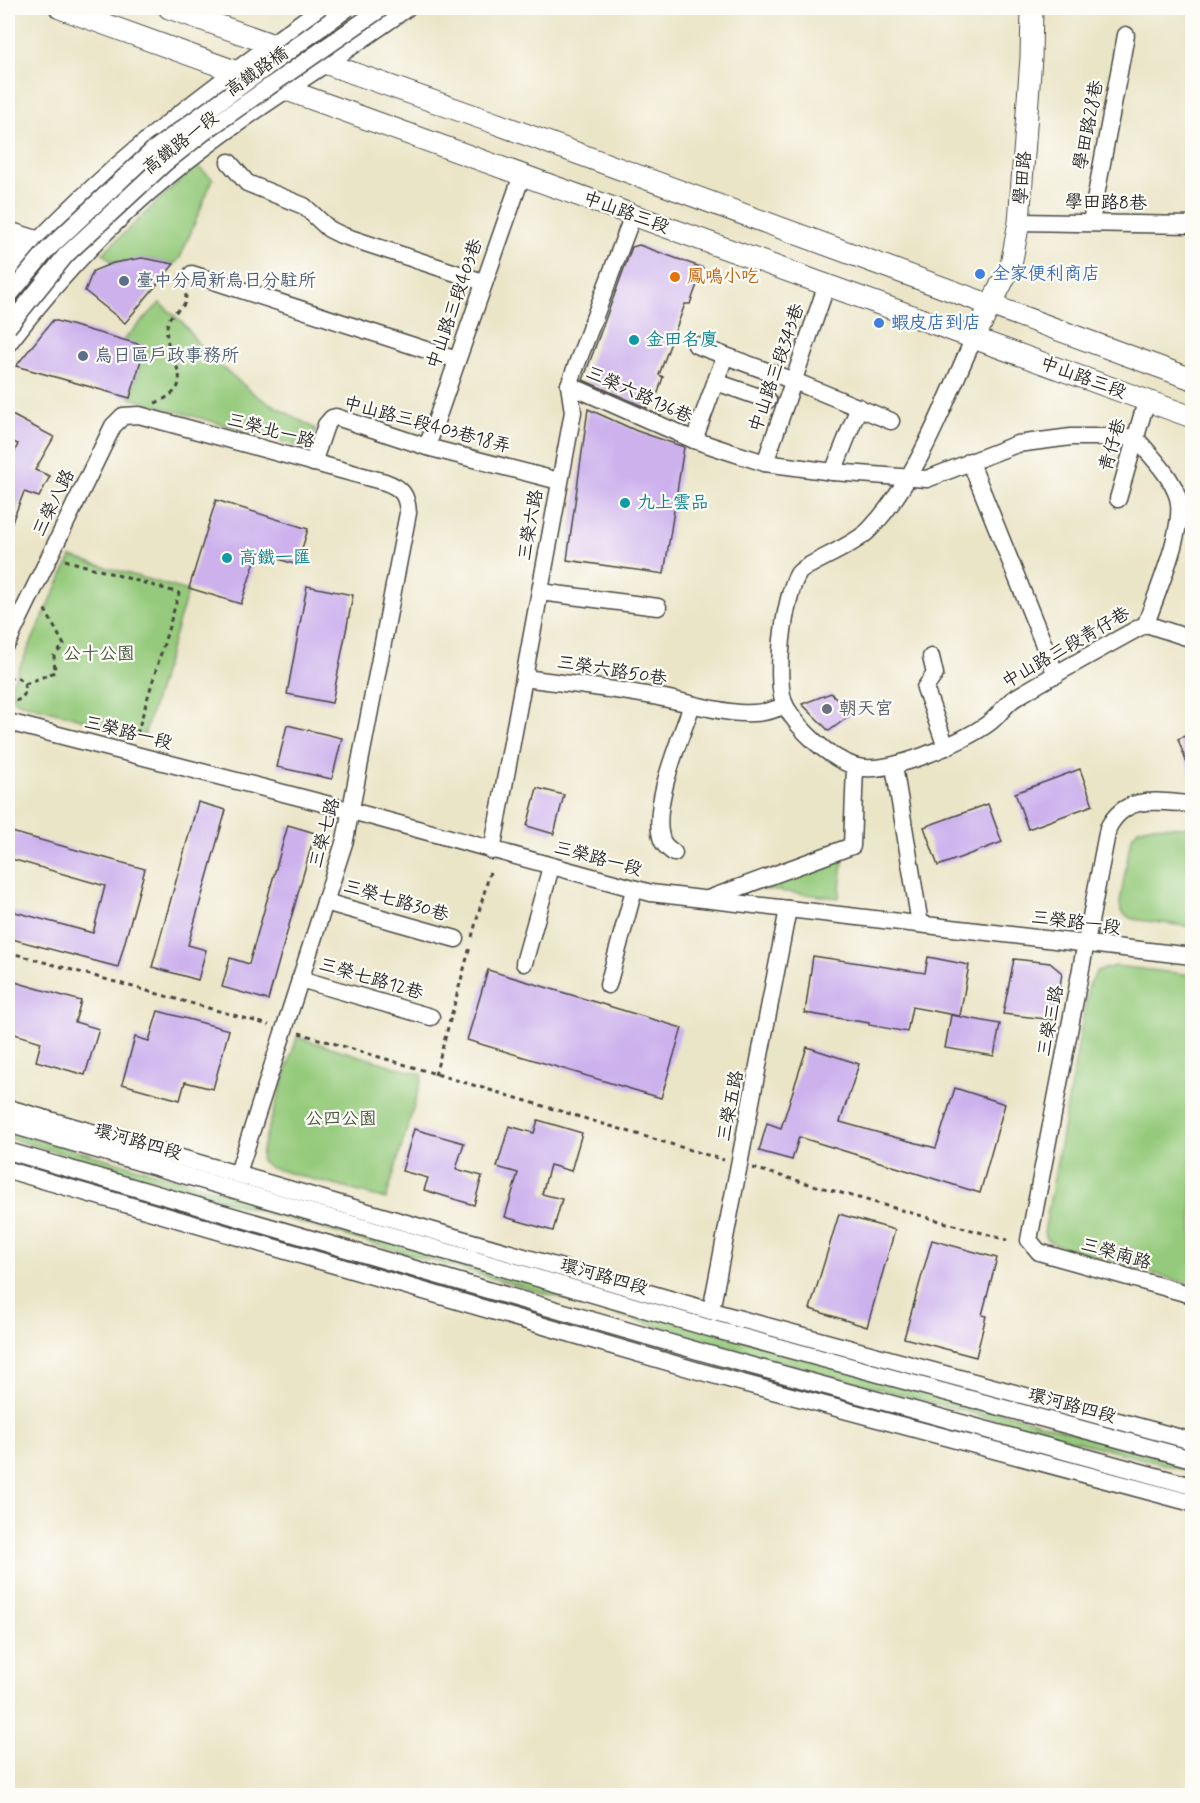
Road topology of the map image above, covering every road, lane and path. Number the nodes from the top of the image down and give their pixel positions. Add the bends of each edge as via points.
1 (60, 8) edge
2 (169, 8) edge
3 (321, 8) edge
4 (348, 8) edge
5 (382, 8) edge
6 (407, 8) edge
7 (1032, 8) edge
8 (1126, 35) dead end
9 (270, 44) junction
10 (325, 65) junction
11 (235, 71) junction
12 (287, 90) junction
13 (229, 162) dead end
14 (522, 175) junction
15 (633, 215) junction
16 (1019, 222) junction
17 (1091, 222) junction
18 (1192, 225) edge
19 (8, 230) edge
20 (8, 244) edge
21 (32, 245) junction
22 (78, 260) junction
23 (8, 274) edge
24 (192, 274) joint
25 (483, 282) junction
26 (826, 287) junction
27 (8, 297) edge
28 (990, 306) junction
29 (8, 327) edge
30 (974, 338) junction
31 (8, 344) edge
32 (696, 345) dead end
33 (725, 356) junction
34 (457, 360) junction
35 (1192, 379) edge
36 (794, 381) junction
37 (716, 382) junction
38 (569, 385) junction
39 (768, 400) dead end
40 (1146, 402) junction
41 (152, 405) dead end
42 (859, 407) junction
43 (123, 416) joint
44 (1192, 417) edge
45 (891, 421) dead end
46 (1135, 437) junction
47 (694, 440) junction
48 (427, 447) junction
49 (970, 461) junction
50 (313, 462) junction
51 (765, 462) junction
52 (833, 472) junction
53 (909, 477) junction
54 (559, 481) junction
55 (405, 494) joint
56 (1118, 499) dead end
57 (65, 560) dead end
58 (540, 592) junction
59 (43, 606) dead end
60 (658, 607) dead end
61 (1146, 624) junction
62 (1192, 639) edge
63 (8, 642) edge
64 (931, 657) dead end
65 (1056, 675) junction
66 (8, 678) edge
67 (525, 678) junction
68 (25, 684) junction
69 (9, 703) dead end
70 (692, 705) junction
71 (785, 705) junction
72 (8, 722) edge
73 (136, 736) dead end
74 (946, 747) junction
75 (894, 766) junction
76 (855, 767) junction
77 (1192, 804) edge
78 (352, 811) junction
79 (492, 851) junction
80 (674, 853) dead end
81 (551, 867) junction
82 (491, 868) dead end
83 (634, 890) junction
84 (704, 900) junction
85 (325, 902) junction
86 (788, 909) junction
87 (920, 924) junction
88 (456, 939) dead end
89 (1087, 944) junction
90 (8, 952) edge
91 (1192, 956) edge
92 (524, 963) dead end
93 (300, 979) junction
94 (608, 985) dead end
95 (431, 1017) dead end
96 (272, 1026) dead end
97 (294, 1032) dead end
98 (435, 1075) junction
99 (8, 1108) edge
100 (8, 1124) edge
101 (8, 1151) edge
102 (724, 1161) dead end
103 (751, 1167) dead end
104 (8, 1170) edge
105 (238, 1173) junction
106 (1007, 1240) dead end
107 (1031, 1245) joint
108 (1192, 1295) edge
109 (711, 1311) junction
110 (1192, 1441) edge
111 (1192, 1459) edge
112 (1192, 1486) edge
113 (1192, 1503) edge

1 - 11 main road, 中山路三段
2 - 9 main road, 中山路三段
3 - 9 street, 高鐵路一段
4 - 27 street, 高鐵路橋, bridge via 153,150 48,249
5 - 29 street, 高鐵路橋, bridge via 165,163 66,255
6 - 10 street, 高鐵路一段
7 - 16 main road, 學田路
8 - 17 street, 學田路28巷
9 - 10 main road, 中山路三段
9 - 11 street, 高鐵路一段
10 - 12 street, 高鐵路一段
10 - 28 main road, 中山路三段 via 492,122
11 - 12 main road, 中山路三段
11 - 21 street, 高鐵路一段 via 143,144
12 - 14 main road, 中山路三段
12 - 22 street, 高鐵路一段 via 171,173
13 - 25 street via 247,183 304,206 341,235
14 - 15 main road, 中山路三段
14 - 25 street, 中山路三段403巷
15 - 26 main road, 中山路三段
15 - 38 street, 三榮六路
16 - 17 street, 學田路8巷
16 - 28 main road, 學田路 via 1011,265
17 - 18 street, 學田路8巷
19 - 21 street
20 - 21 street
21 - 22 street
21 - 23 street, 高鐵路一段
22 - 31 street, 高鐵路一段
24 - 34 street
24 - 41 path via 185,284 183,308 172,315 168,326 170,357 180,372 178,387
25 - 34 street, 中山路三段403巷
26 - 30 main road, 中山路三段
26 - 36 street, 中山路三段343巷
28 - 30 main road, 學田路
28 - 35 main road, 中山路三段
30 - 40 main road, 中山路三段
30 - 53 street
32 - 33 street
33 - 36 street
33 - 37 street
34 - 48 street, 中山路三段403巷
36 - 42 street
36 - 51 street, 中山路三段343巷
37 - 39 street
37 - 47 street
38 - 47 street, 三榮六路136巷
38 - 54 street, 三榮六路 via 573,412
40 - 44 main road, 中山路三段
40 - 46 street, 青仔巷
42 - 45 street
42 - 52 street
43 - 50 street, 三榮北一路 via 139,415
43 - 63 street, 三榮八路 via 112,426
46 - 49 street via 1071,437 1017,444
46 - 56 street, 青仔巷
46 - 61 street, 中山路三段青仔巷 via 1178,498 1179,521
47 - 51 street, 三榮六路136巷
48 - 50 street, 中山路三段403巷18弄 via 336,417 326,425
48 - 54 street, 中山路三段403巷18弄
49 - 53 street via 927,479
49 - 65 street
50 - 55 street, 三榮北一路 via 385,482
51 - 52 street, 三榮六路136巷
52 - 53 street, 三榮六路136巷
53 - 71 street via 870,530 855,543 798,574 781,648
54 - 58 street, 三榮六路
55 - 78 street, 三榮七路 via 408,513
57 - 73 path via 179,593
58 - 60 street
58 - 67 street, 三榮六路
59 - 68 path via 64,645 54,656 55,672
61 - 62 street
61 - 65 street, 中山路三段青仔巷
64 - 74 street via 935,674 925,688
65 - 74 street, 中山路三段青仔巷 via 1012,700 990,722
66 - 68 path via 18,678
67 - 70 street, 三榮六路50巷
67 - 79 street, 三榮六路
68 - 69 path via 25,695
70 - 71 street, 三榮六路50巷 via 764,712
70 - 80 street via 671,765 661,810 661,839
71 - 76 street via 812,738
72 - 78 street, 三榮路一段
74 - 75 street, 中山路三段青仔巷
75 - 76 street, 中山路三段青仔巷
75 - 87 street
76 - 84 street via 852,846
77 - 89 street, 三榮三路 via 1135,803 1122,808 1108,828
78 - 79 street, 三榮路一段
78 - 85 street, 三榮七路
79 - 81 street, 三榮路一段
81 - 83 street, 三榮路一段
81 - 92 street
82 - 98 path
83 - 84 street, 三榮路一段
83 - 94 street
84 - 86 street, 三榮路一段
85 - 88 street, 三榮七路30巷
85 - 93 street, 三榮七路
86 - 87 street, 三榮路一段
86 - 109 street, 三榮五路
87 - 89 street, 三榮路一段
89 - 91 street, 三榮路一段
89 - 107 street, 三榮三路
90 - 96 path
93 - 95 street, 三榮七路12巷
93 - 105 street, 三榮七路
97 - 98 path
98 - 102 path
99 - 105 street, 環河路四段
100 - 111 street, 環河路四段 via 709,1328
101 - 112 street via 705,1353
103 - 106 path
104 - 113 street via 702,1372
105 - 109 street, 環河路四段
107 - 108 street, 三榮南路 via 1040,1252
109 - 110 street, 環河路四段

